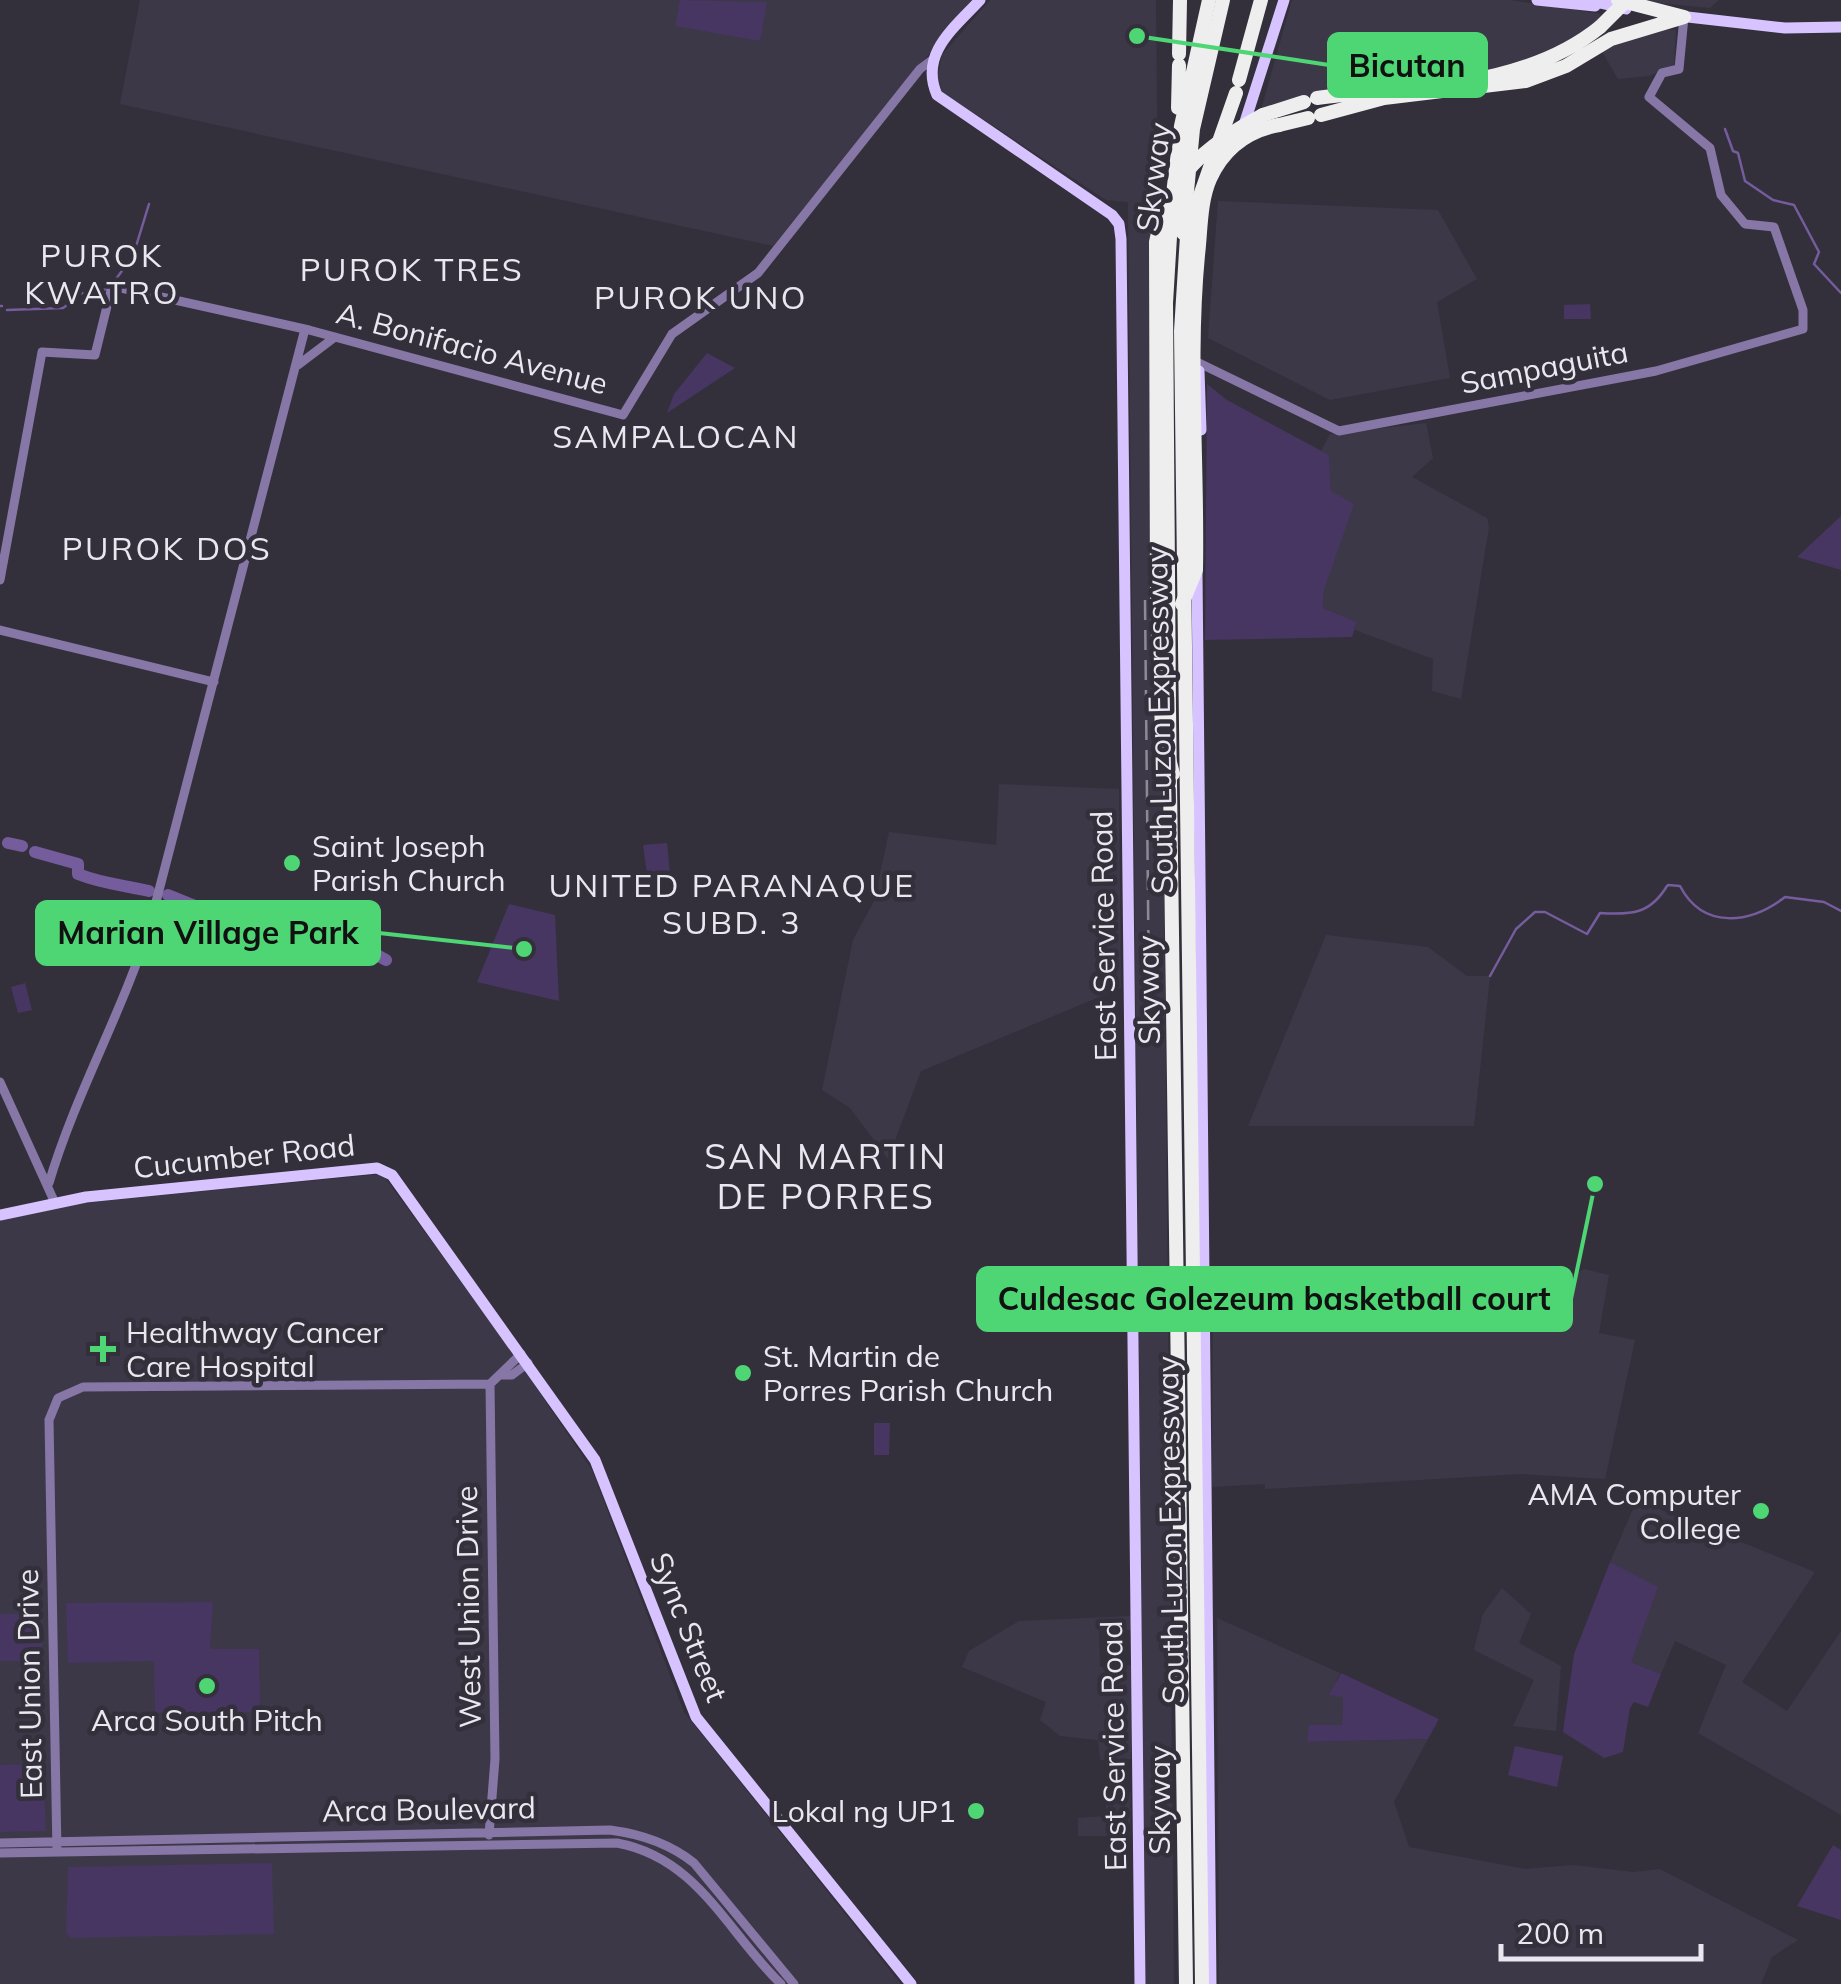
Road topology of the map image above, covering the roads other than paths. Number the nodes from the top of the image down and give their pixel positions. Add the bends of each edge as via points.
1 (980, 0) edge
2 (1180, 0) edge
3 (1212, 0) edge
4 (1225, 0) edge
5 (1261, 0) edge
6 (1281, 0) edge
7 (1537, 0) edge
8 (1587, 0) edge
9 (1625, 4) edge
10 (1684, 17) junction
11 (1841, 26) edge
12 (1630, 32) junction
13 (932, 60) junction
14 (1313, 108) junction
15 (1178, 148) junction
16 (1187, 232) junction
17 (305, 329) junction
18 (334, 337) junction
19 (1199, 367) junction
20 (296, 368) junction
21 (0, 580) edge
22 (1182, 604) junction
23 (0, 630) edge
24 (214, 682) junction
25 (1173, 774) junction
26 (0, 1082) edge
27 (49, 1183) junction
28 (56, 1203) junction
29 (0, 1215) edge
30 (525, 1358) junction
31 (490, 1384) junction
32 (488, 1837) junction
33 (0, 1843) edge
34 (57, 1847) junction
35 (0, 1853) edge
36 (781, 1984) edge
37 (794, 1984) edge
38 (911, 1984) edge
39 (1140, 1984) edge
40 (1187, 1984) edge
41 (1200, 1984) edge
42 (1211, 1984) edge

1 - 13 main road
2 - 15 highway
3 - 15 highway, South Luzon Expressway
3 - 25 highway, Skyway, bridge via 1172,230
4 - 16 highway, South Luzon Expressway via 1196,130
4 - 22 highway, Skyway, bridge via 1193,129 1182,250
5 - 16 highway
6 - 19 main road via 1249,114 1210,188
7 - 9 main road
8 - 9 main road
9 - 10 highway
9 - 12 highway via 1638,20
9 - 14 highway, bridge via 1580,43 1534,68
10 - 11 main road via 1785,28
10 - 12 highway
10 - 19 street, Sampaguita via 1679,69 1662,74 1650,97 1710,148 1721,195 1745,224 1774,227 1805,326 1656,372 1339,431
12 - 14 highway via 1526,82
13 - 18 street, A. Bonifacio Avenue via 758,274 672,334 623,415
13 - 39 main road, East Service Road via 941,100 1112,216 1120,238
14 - 22 highway, bridge via 1244,136 1222,159 1205,195 1194,308 1196,570
14 - 25 highway, bridge via 1263,116 1195,158 1160,217 1154,268 1157,599 1162,731
15 - 40 highway, South Luzon Expressway via 1166,302
16 - 41 highway, South Luzon Expressway via 1182,350
17 - 18 street, A. Bonifacio Avenue
17 - 20 street, A. Bonifacio Avenue
17 - 21 street via 112,286 95,355 42,352
18 - 20 street
19 - 42 main road via 1196,787
20 - 24 street, A. Bonifacio Avenue
22 - 41 highway, Skyway
23 - 24 street
24 - 27 street, A. Bonifacio Avenue via 141,954 75,1101
25 - 40 highway, Skyway
26 - 27 street
27 - 28 street
28 - 29 main road, Cucumber Road
28 - 30 main road, Cucumber Road via 382,1168
30 - 31 street via 512,1374
30 - 38 main road, Sync Street via 603,1478 696,1717
31 - 32 street, West Union Drive via 495,1759
31 - 34 street, East Union Drive via 83,1387 58,1398 49,1420
32 - 34 street, Arca Boulevard
32 - 36 street, Arca Boulevard via 610,1842 658,1855 689,1876
32 - 37 street, Arca Boulevard via 610,1830 672,1848 702,1872
33 - 34 street, Arca Boulevard
34 - 35 street, Arca Boulevard

